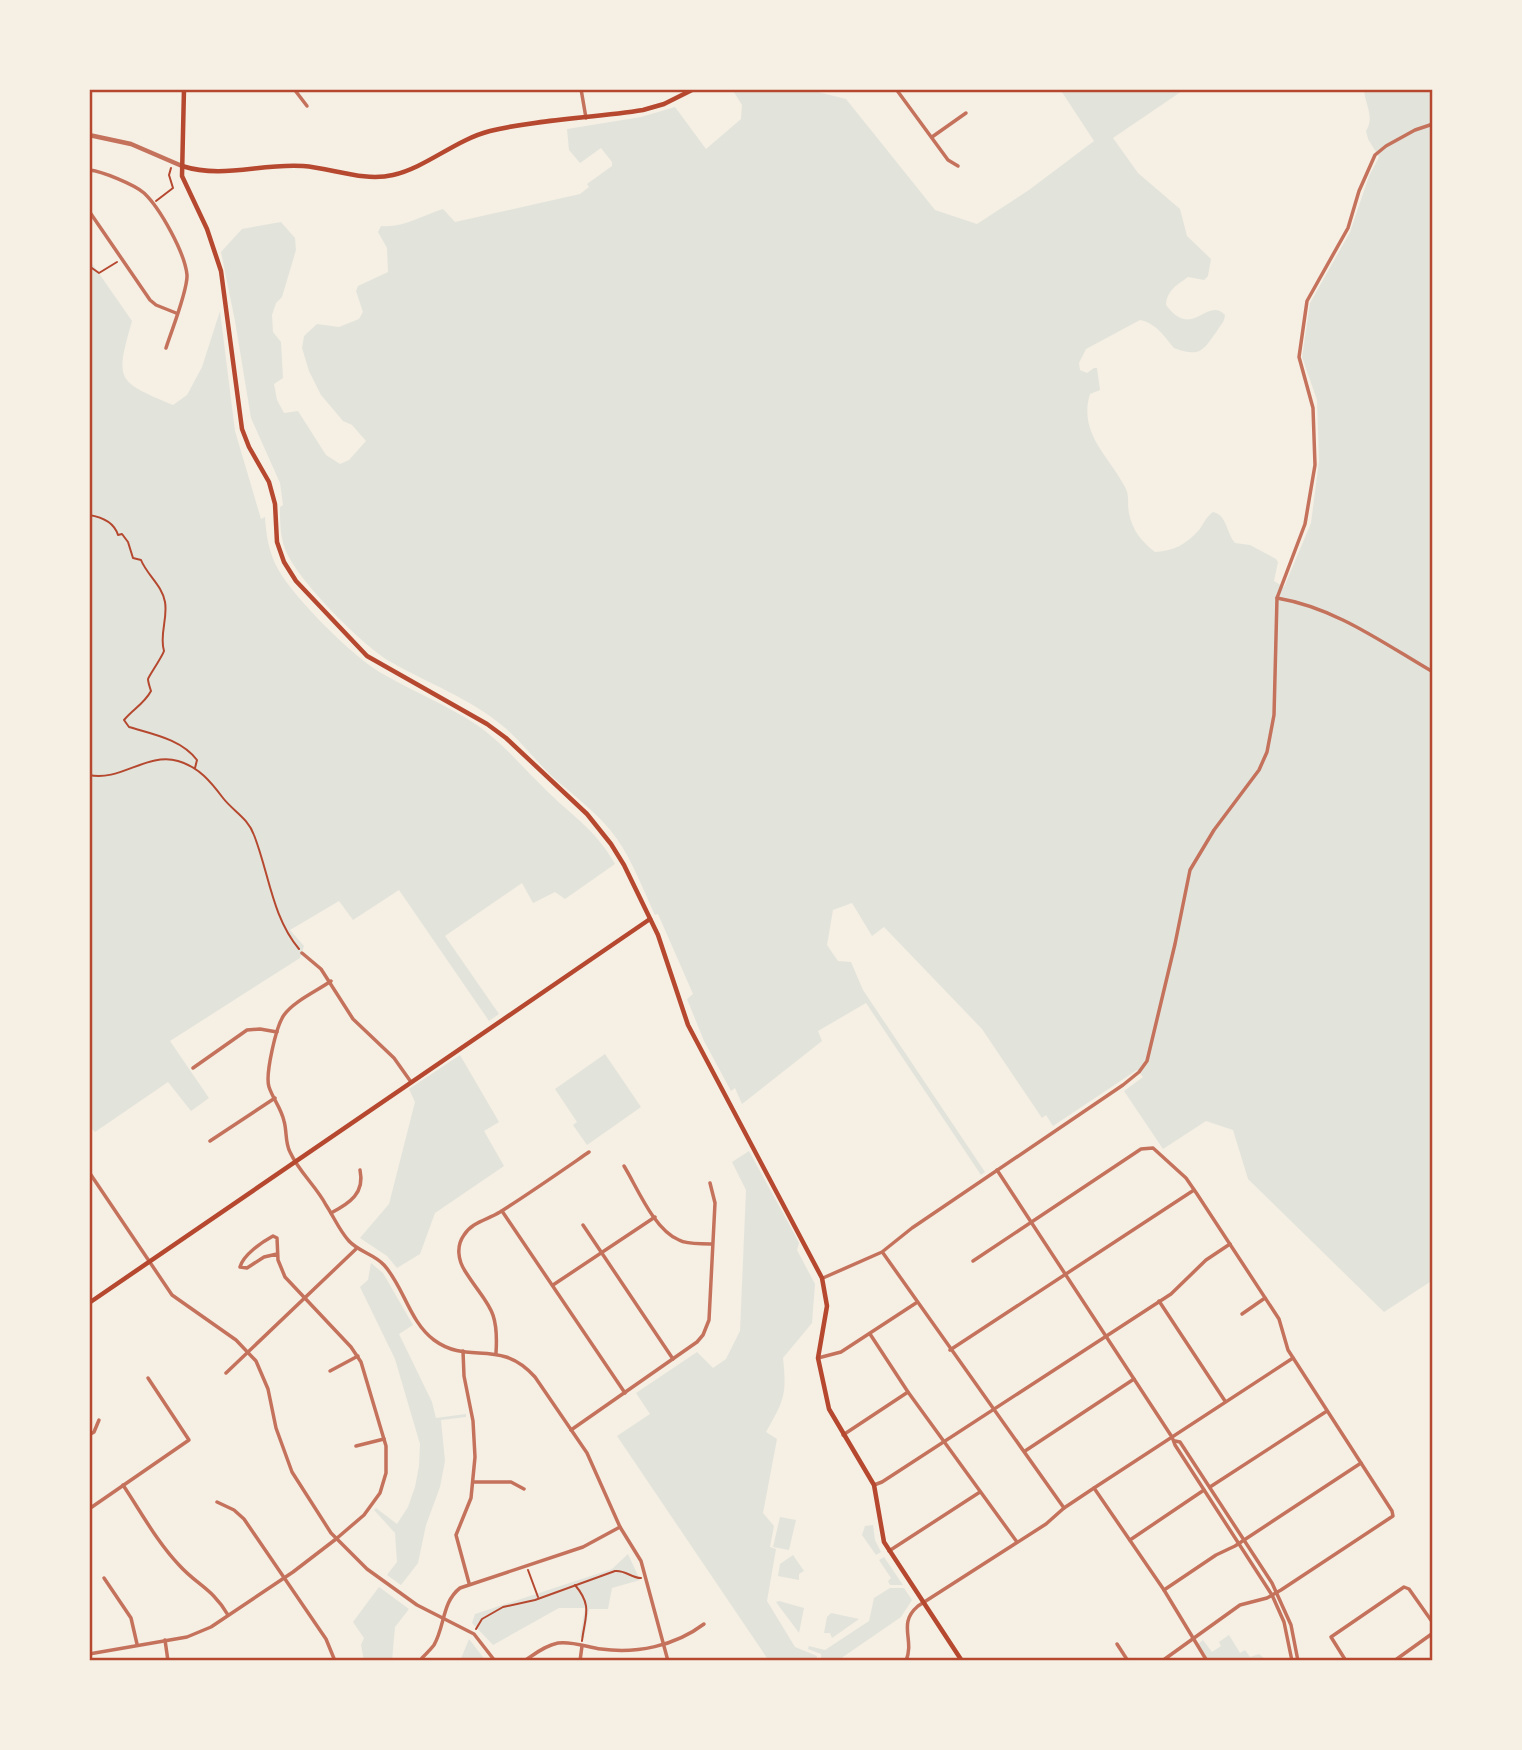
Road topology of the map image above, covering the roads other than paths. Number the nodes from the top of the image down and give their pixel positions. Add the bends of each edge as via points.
1 (184, 89) edge
2 (294, 89) edge
3 (581, 89) edge
4 (694, 89) edge
5 (897, 89) edge
6 (307, 106) dead end
7 (967, 113) dead end
8 (586, 118) junction
9 (1433, 124) edge
10 (89, 135) edge
11 (932, 138) junction
12 (182, 166) junction
13 (958, 166) dead end
14 (89, 170) edge
15 (89, 211) edge
16 (176, 313) junction
17 (166, 348) dead end
18 (1278, 598) junction
19 (1433, 672) edge
20 (650, 919) junction
21 (302, 953) road end
22 (331, 981) junction
23 (277, 1032) junction
24 (192, 1068) dead end
25 (411, 1082) junction
26 (275, 1098) junction
27 (210, 1141) dead end
28 (589, 1152) dead end
29 (295, 1161) junction
30 (624, 1166) dead end
31 (360, 1170) dead end
32 (997, 1171) junction
33 (89, 1172) edge
34 (710, 1183) dead end
35 (1194, 1189) junction
36 (502, 1211) junction
37 (331, 1213) junction
38 (655, 1217) junction
39 (1030, 1222) junction
40 (583, 1226) dead end
41 (712, 1244) junction
42 (1230, 1244) junction
43 (357, 1249) junction
44 (601, 1252) junction
45 (882, 1252) junction
46 (277, 1254) junction
47 (972, 1261) dead end
48 (150, 1262) junction
49 (1065, 1274) junction
50 (822, 1278) junction
51 (553, 1285) junction
52 (304, 1298) junction
53 (1265, 1298) junction
54 (1159, 1301) junction
55 (917, 1302) junction
56 (89, 1303) edge
57 (1242, 1314) dead end
58 (870, 1334) junction
59 (1105, 1335) junction
60 (950, 1350) junction
61 (248, 1351) junction
62 (463, 1351) junction
63 (496, 1353) junction
64 (358, 1356) junction
65 (1293, 1357) junction
66 (818, 1358) junction
67 (673, 1359) junction
68 (330, 1371) dead end
69 (226, 1373) dead end
70 (148, 1378) dead end
71 (1134, 1379) junction
72 (908, 1392) junction
73 (625, 1393) junction
74 (1226, 1402) junction
75 (994, 1409) junction
76 (1327, 1411) junction
77 (100, 1420) dead end
78 (571, 1430) junction
79 (843, 1434) junction
80 (89, 1435) edge
81 (385, 1438) junction
82 (1174, 1439) junction
83 (943, 1441) junction
84 (356, 1446) dead end
85 (1024, 1451) junction
86 (1361, 1463) junction
87 (473, 1482) junction
88 (123, 1485) junction
89 (874, 1485) junction
90 (1210, 1487) junction
91 (1094, 1488) junction
92 (524, 1489) dead end
93 (1204, 1490) junction
94 (980, 1492) junction
95 (217, 1502) dead end
96 (1064, 1508) junction
97 (89, 1509) edge
98 (620, 1527) junction
99 (336, 1539) junction
100 (1244, 1539) junction
101 (1130, 1540) junction
102 (1017, 1542) junction
103 (1239, 1543) junction
104 (889, 1551) junction
105 (104, 1578) dead end
106 (283, 1578) junction
107 (469, 1583) junction
108 (1164, 1590) junction
109 (1278, 1592) junction
110 (1272, 1595) junction
111 (923, 1603) junction
112 (228, 1615) junction
113 (444, 1617) junction
114 (1433, 1623) edge
115 (704, 1624) dead end
116 (1433, 1633) edge
117 (1194, 1638) junction
118 (165, 1640) junction
119 (137, 1644) junction
120 (664, 1644) junction
121 (1116, 1644) dead end
122 (582, 1646) junction
123 (97, 1653) junction
124 (89, 1654) edge
125 (422, 1658) dead end
126 (98, 1661) edge
127 (168, 1661) edge
128 (335, 1661) edge
129 (495, 1661) edge
130 (524, 1661) edge
131 (580, 1661) edge
132 (668, 1661) edge
133 (906, 1661) edge
134 (962, 1661) edge
135 (1128, 1661) edge
136 (1162, 1661) edge
137 (1207, 1661) edge
138 (1292, 1661) edge
139 (1298, 1661) edge
140 (1346, 1661) edge
141 (1394, 1661) edge

1 - 12 main road
2 - 6 street
3 - 8 street
4 - 8 main road via 656,107
5 - 11 street
7 - 11 street
8 - 12 main road via 488,132 384,176 301,166 225,173
9 - 18 street via 1375,155 1348,228 1307,301 1299,357 1312,402 1315,465 1306,524
10 - 12 street via 131,144
11 - 13 street
12 - 20 main road via 221,271 242,429 269,482 277,542 290,572 367,656 496,730 587,814 624,865
14 - 16 street via 141,190 170,230 187,275
15 - 16 street via 150,300
16 - 17 street
18 - 19 street via 1306,604 1367,631
18 - 32 street via 1275,715 1267,752 1190,870 1147,1062 1123,1085
20 - 25 main road
20 - 50 main road via 688,1025
21 - 22 street
22 - 23 street via 287,1011
22 - 25 street via 354,1019
23 - 24 street via 247,1030
23 - 26 street via 268,1073
25 - 29 main road
26 - 27 street
26 - 29 street
28 - 36 street
29 - 37 street
29 - 48 main road
30 - 38 street
31 - 37 street via 363,1182 357,1194
32 - 39 street
32 - 45 street
33 - 48 street
34 - 41 street via 715,1203
35 - 39 street via 1149,1147
35 - 42 street
35 - 49 street
36 - 51 street
36 - 63 street via 471,1226 461,1239 459,1255 496,1320
37 - 43 street
38 - 41 street via 677,1240
38 - 44 street
39 - 47 street
39 - 49 street
40 - 44 street
41 - 67 street via 706,1328 697,1342
42 - 53 street
42 - 54 street
43 - 52 street
43 - 62 street via 384,1265 427,1334
44 - 51 street
44 - 67 street
45 - 50 street
45 - 55 street
46 - 46 street via 277,1238 272,1236 242,1260 240,1267
46 - 52 street via 285,1277
48 - 56 main road
48 - 61 street via 180,1303
49 - 59 street
49 - 60 street
50 - 66 main road via 827,1306
51 - 73 street
52 - 61 street
52 - 64 street
53 - 57 street
53 - 65 street via 1279,1319
54 - 59 street
54 - 74 street
55 - 58 street
55 - 60 street
58 - 66 street via 841,1352
58 - 72 street
59 - 71 street
59 - 75 street
60 - 75 street
61 - 69 street
61 - 99 street via 265,1381 292,1472
62 - 63 street
62 - 87 street via 473,1421
63 - 78 street via 526,1367
64 - 68 street
64 - 81 street
65 - 74 street
65 - 76 street
66 - 79 main road via 830,1409
67 - 73 street
70 - 88 street via 189,1440
71 - 82 street
71 - 85 street
72 - 79 street
72 - 83 street
73 - 78 street
74 - 82 street
75 - 83 street
75 - 85 street
76 - 86 street
76 - 90 street
77 - 80 street
78 - 98 street
79 - 89 main road
81 - 84 street
81 - 99 street via 387,1466 380,1493
82 - 90 street via 1180,1441
82 - 91 street
82 - 93 street
83 - 89 street
83 - 94 street
85 - 96 street
86 - 100 street
86 - 109 street via 1393,1516
87 - 92 street via 511,1482
87 - 107 street via 456,1535
88 - 97 street
88 - 112 street via 171,1555 211,1591
89 - 104 main road via 882,1536
90 - 93 street
90 - 100 street
91 - 96 street
91 - 101 street
93 - 101 street
93 - 103 street
94 - 102 street
94 - 104 street
95 - 106 street via 244,1519
96 - 102 street
98 - 107 street via 593,1543
98 - 120 street via 640,1561
99 - 106 street
99 - 113 street via 367,1569 417,1605
100 - 103 street
100 - 109 street
101 - 108 street
102 - 111 street
103 - 108 street
103 - 110 street
104 - 111 main road
105 - 119 street via 129,1613
106 - 112 street
106 - 128 street via 326,1639
107 - 113 street via 454,1592
108 - 117 street
109 - 110 street
109 - 139 street
110 - 117 street via 1240,1605
110 - 138 street
111 - 133 street via 908,1617
111 - 134 main road
112 - 118 street via 199,1633
113 - 125 street via 434,1645
113 - 129 street via 474,1634
114 - 140 street via 1406,1587 1331,1639
115 - 120 street via 684,1638
116 - 141 street
117 - 136 street
117 - 137 street
118 - 119 street
118 - 127 street
119 - 123 street
120 - 122 street via 635,1651
120 - 132 street
121 - 135 street
122 - 130 street via 554,1644
122 - 131 street
123 - 124 street
123 - 126 street

